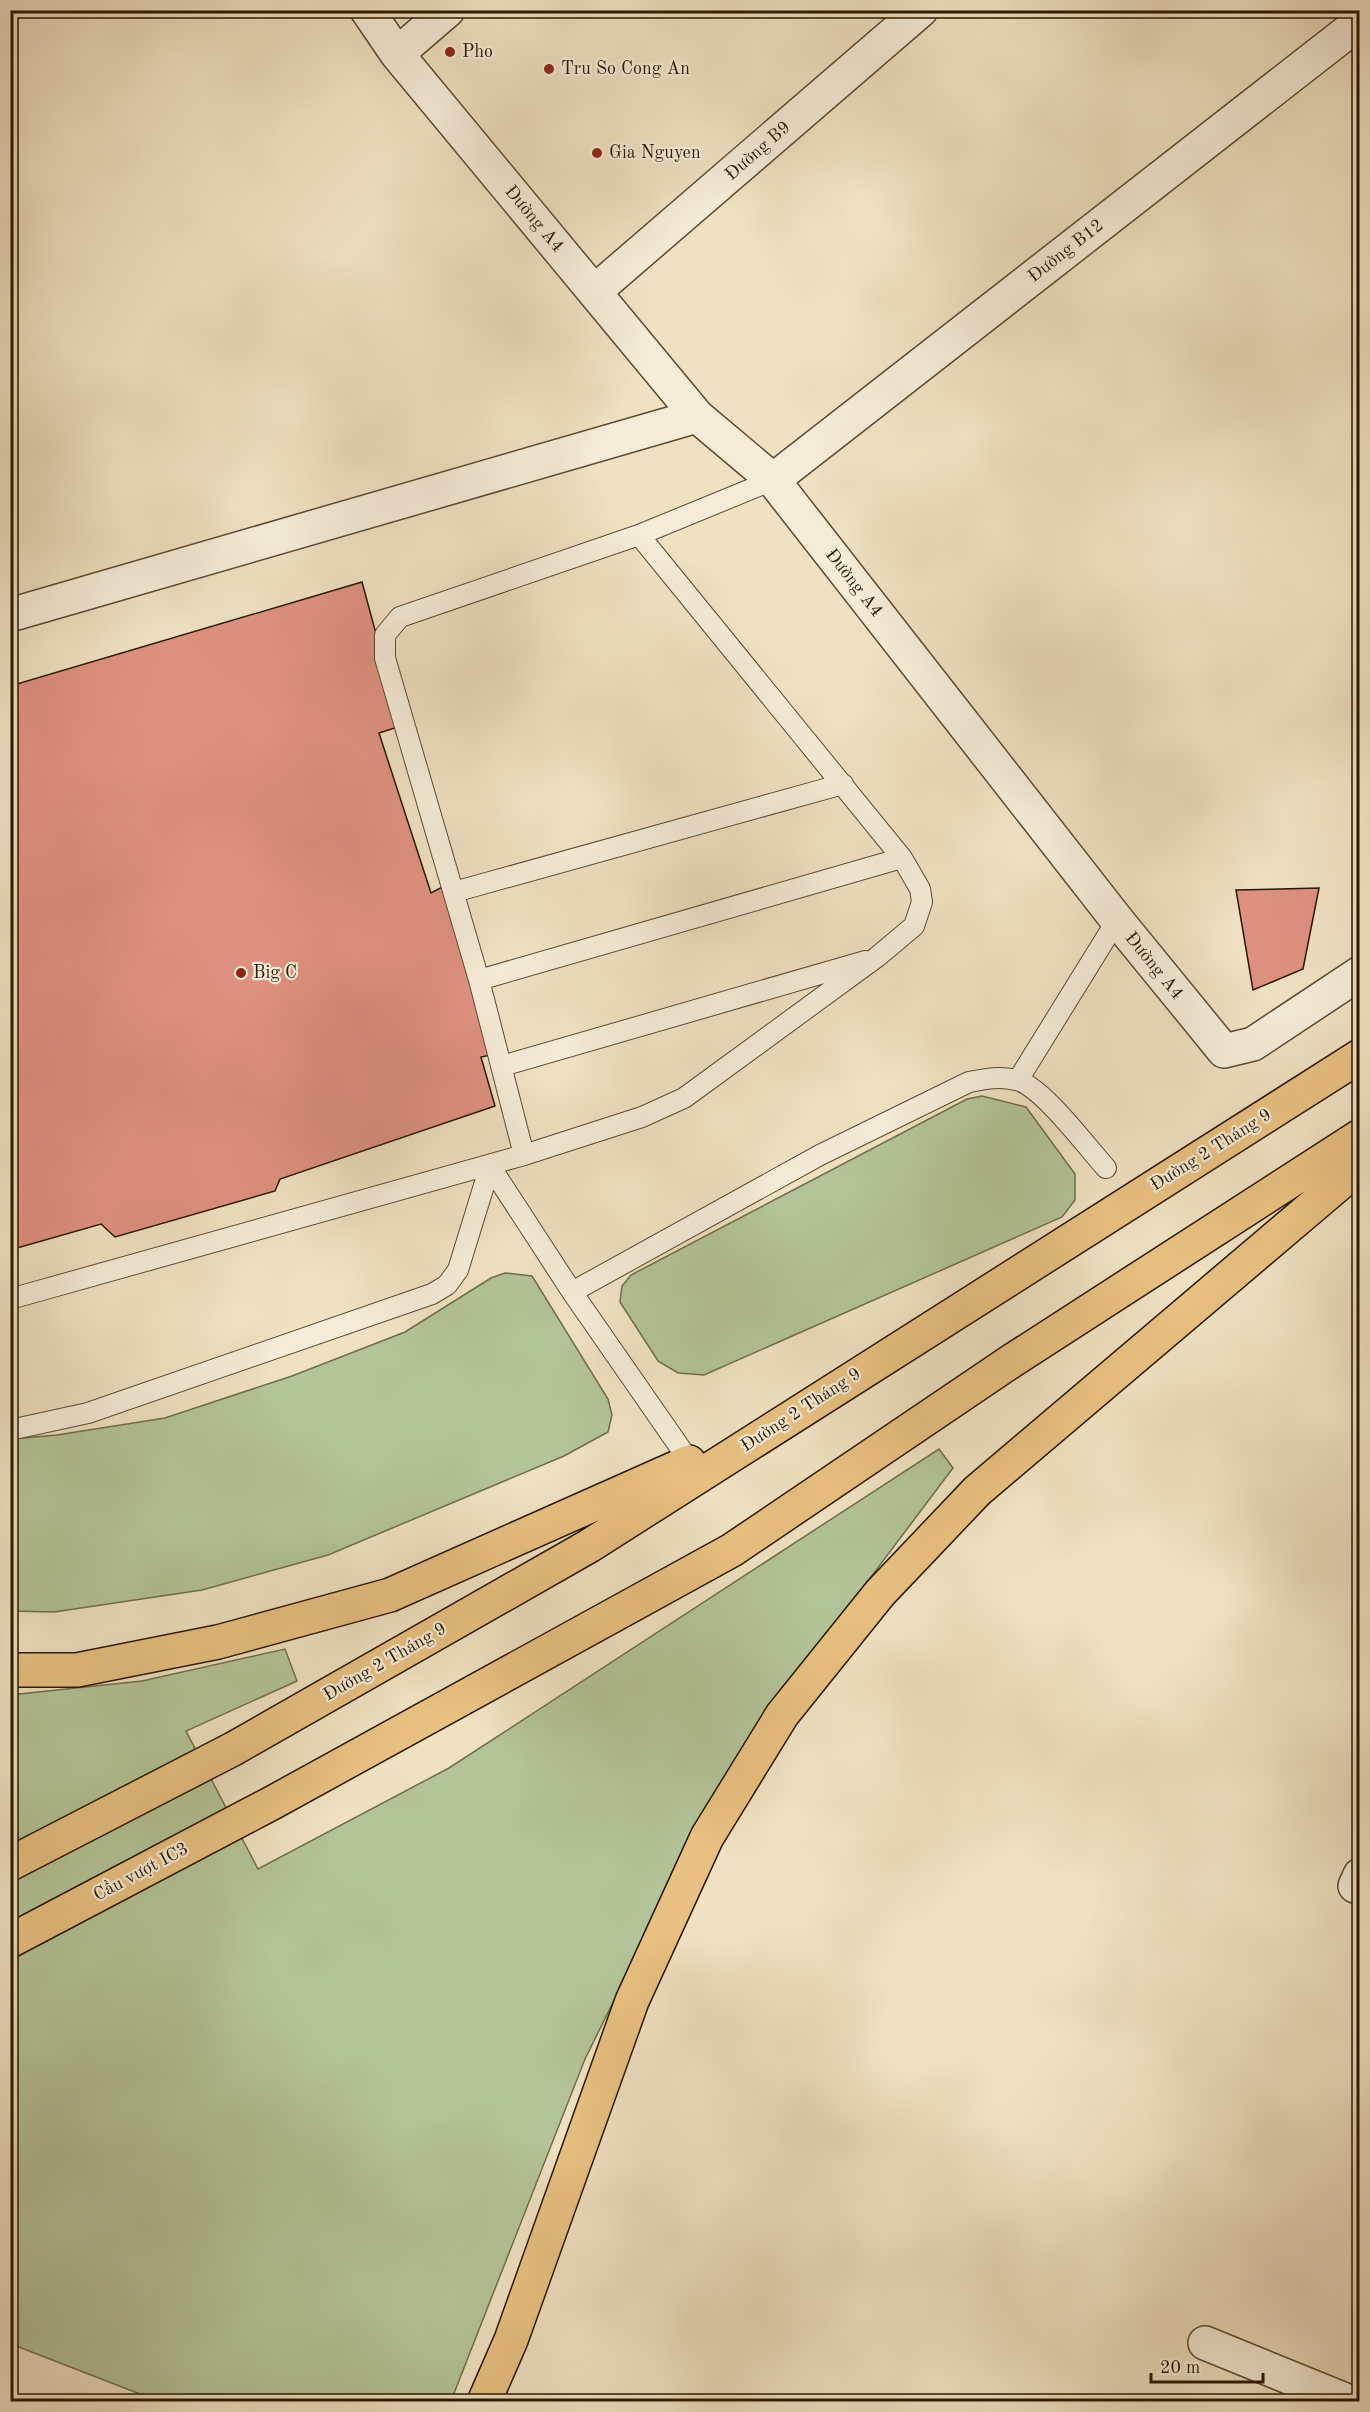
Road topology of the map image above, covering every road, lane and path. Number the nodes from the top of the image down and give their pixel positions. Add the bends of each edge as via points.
1 (367, 10) edge
2 (448, 10) edge
3 (921, 10) edge
4 (1359, 22) edge
5 (397, 54) junction
6 (594, 292) junction
7 (698, 416) junction
8 (773, 480) junction
9 (639, 535) junction
10 (10, 615) edge
11 (843, 784) junction
12 (902, 858) junction
13 (454, 892) junction
14 (1117, 920) junction
15 (878, 957) junction
16 (1359, 973) edge
17 (479, 980) junction
18 (1359, 1056) edge
19 (502, 1066) junction
20 (1018, 1080) junction
21 (1359, 1136) edge
22 (524, 1155) junction
23 (490, 1166) junction
24 (1359, 1166) edge
25 (1106, 1168) dead end
26 (572, 1292) junction
27 (10, 1299) edge
28 (969, 1302) junction
29 (10, 1430) edge
30 (690, 1462) junction
31 (10, 1670) edge
32 (10, 1863) edge
33 (10, 1941) edge
34 (511, 2340) junction
35 (1205, 2343) dead end
36 (484, 2402) edge
37 (503, 2402) edge
38 (1350, 2402) edge

1 - 5 street, Đường A4
2 - 5 street
3 - 6 street, Đường B9
4 - 8 street, Đường B12
5 - 6 street, Đường A4
6 - 7 street, Đường A4
7 - 8 street, Đường A4
7 - 10 street
8 - 9 lane
8 - 14 street, Đường A4
9 - 11 lane
9 - 13 lane via 400,617 385,635 385,658
11 - 12 lane
11 - 13 lane
12 - 15 lane via 920,889 922,902 914,926
12 - 17 lane
13 - 17 lane
14 - 16 street, Đường A4 via 1224,1051 1253,1044
14 - 20 lane
15 - 19 lane
15 - 22 lane via 684,1098 642,1117
17 - 19 lane
18 - 28 highway, Đường 2 Tháng 9
19 - 22 lane
20 - 25 lane via 1040,1093
20 - 26 lane via 969,1082 820,1155
21 - 33 highway, Cầu vượt IC3 via 1013,1360 732,1550 272,1803
22 - 23 lane
23 - 26 lane
23 - 27 lane
23 - 29 lane via 458,1270 447,1285 432,1294 88,1413
24 - 34 highway via 977,1491 880,1593 782,1715 707,1837 632,2001
26 - 30 lane
28 - 30 highway
28 - 32 highway, Đường 2 Tháng 9 via 589,1546 233,1749
30 - 31 highway via 390,1595 218,1642 113,1663 77,1670
34 - 36 highway
34 - 37 highway
35 - 38 street

